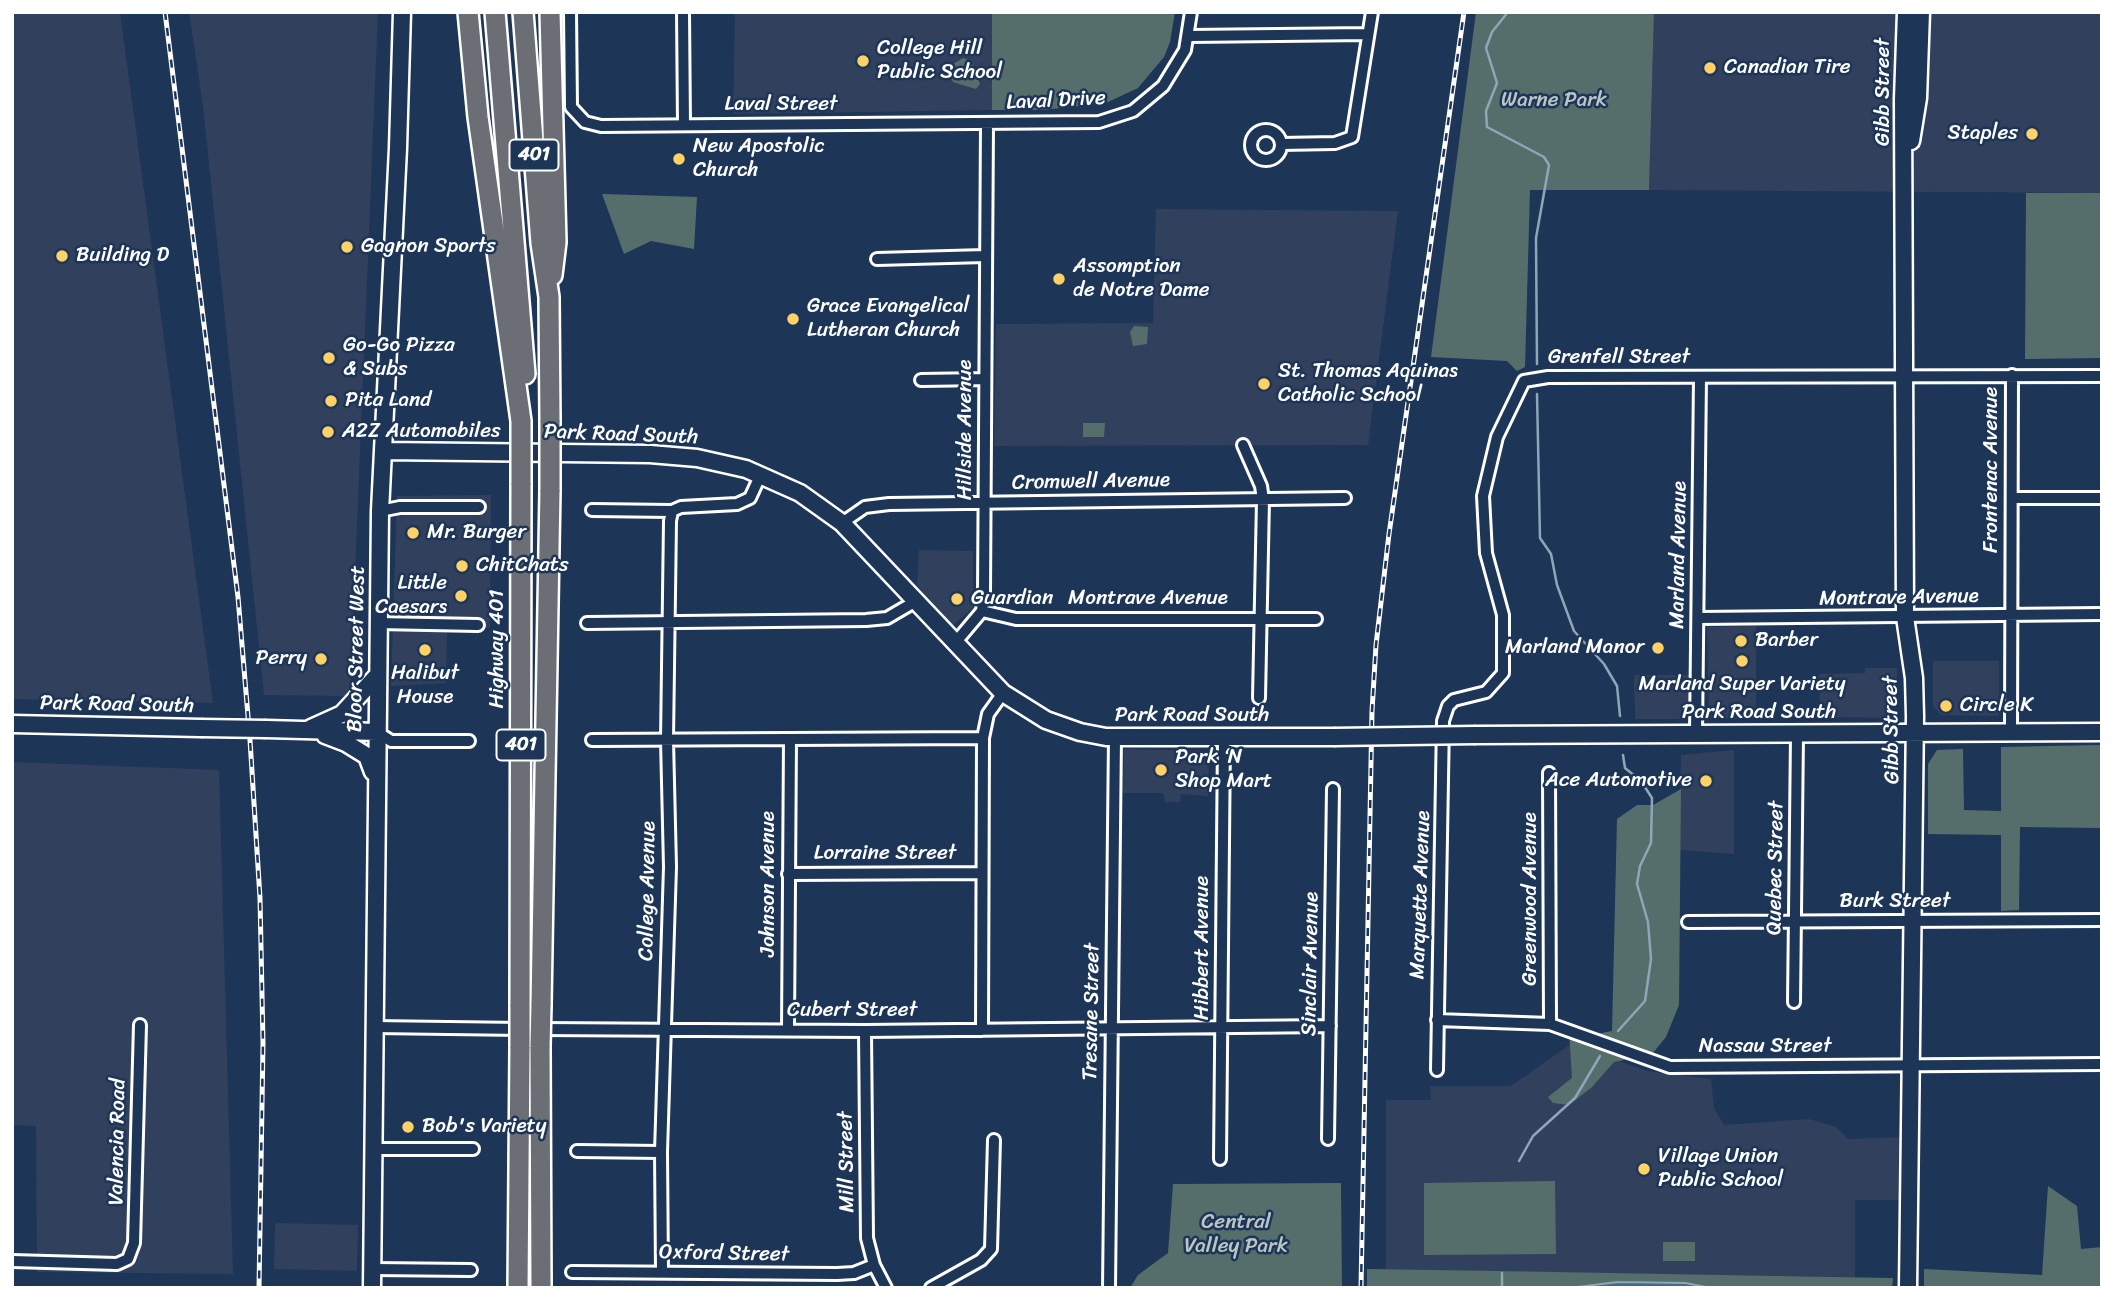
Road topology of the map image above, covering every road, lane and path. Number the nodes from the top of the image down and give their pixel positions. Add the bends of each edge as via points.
1 (402, 12) edge
2 (468, 12) edge
3 (495, 12) edge
4 (523, 12) edge
5 (550, 12) edge
6 (570, 12) edge
7 (683, 12) edge
8 (1191, 12) edge
9 (1371, 12) edge
10 (1906, 12) edge
11 (1921, 12) edge
12 (1368, 34) junction
13 (1189, 36) junction
14 (987, 124) junction
15 (684, 125) junction
16 (1281, 144) dead end
17 (1905, 171) junction
18 (985, 256) junction
19 (877, 259) dead end
20 (549, 297) junction
21 (2012, 375) junction
22 (1905, 376) junction
23 (2102, 376) edge
24 (1700, 377) junction
25 (985, 379) junction
26 (921, 380) dead end
27 (521, 421) junction
28 (1243, 445) dead end
29 (383, 450) junction
30 (761, 474) junction
31 (1345, 498) dead end
32 (2012, 498) junction
33 (2102, 498) edge
34 (1263, 500) junction
35 (986, 502) junction
36 (480, 507) dead end
37 (592, 510) dead end
38 (380, 511) junction
39 (672, 512) junction
40 (842, 523) junction
41 (916, 601) junction
42 (982, 611) junction
43 (2102, 614) edge
44 (2010, 616) junction
45 (1261, 617) junction
46 (1905, 617) junction
47 (1698, 618) junction
48 (1316, 619) dead end
49 (378, 623) junction
50 (587, 623) dead end
51 (668, 623) junction
52 (478, 625) dead end
53 (955, 643) junction
54 (376, 677) junction
55 (1003, 693) junction
56 (1259, 698) dead end
57 (1443, 721) joint
58 (12, 723) edge
59 (305, 730) junction
60 (377, 732) junction
61 (2102, 732) edge
62 (1915, 733) junction
63 (2011, 733) junction
64 (1696, 734) junction
65 (1797, 735) junction
66 (1115, 737) junction
67 (1224, 737) junction
68 (983, 738) junction
69 (790, 739) junction
70 (592, 740) dead end
71 (667, 740) junction
72 (469, 741) dead end
73 (1549, 773) dead end
74 (376, 783) junction
75 (1333, 789) dead end
76 (981, 873) junction
77 (788, 874) junction
78 (2102, 920) edge
79 (1912, 921) junction
80 (1688, 922) dead end
81 (1794, 922) junction
82 (1794, 1002) dead end
83 (1437, 1020) junction
84 (1550, 1024) junction
85 (140, 1025) dead end
86 (1221, 1026) junction
87 (1330, 1026) junction
88 (374, 1027) junction
89 (1111, 1027) junction
90 (788, 1029) junction
91 (982, 1030) junction
92 (665, 1031) junction
93 (864, 1031) junction
94 (2102, 1064) edge
95 (1911, 1065) junction
96 (1437, 1070) dead end
97 (1328, 1139) dead end
98 (994, 1140) dead end
99 (374, 1149) junction
100 (473, 1149) dead end
101 (577, 1151) dead end
102 (662, 1152) junction
103 (1220, 1159) dead end
104 (12, 1261) edge
105 (874, 1265) junction
106 (372, 1269) junction
107 (471, 1270) dead end
108 (572, 1272) dead end
109 (662, 1272) junction
110 (1908, 1286) edge
111 (372, 1288) edge
112 (518, 1288) edge
113 (541, 1288) edge
114 (886, 1288) edge
115 (931, 1288) edge
116 (1109, 1288) edge

1 - 29 main road, Bloor Street West
2 - 27 highway via 478,117
3 - 27 highway, Highway 401 / 401 via 524,345
4 - 20 highway, 401
5 - 20 highway via 556,242
6 - 15 street, Laval Street via 570,97 577,116 601,126
7 - 15 street
8 - 13 street, Laval Drive
9 - 12 street
10 - 17 main road, Gibb Street
11 - 17 main road, Gibb Street via 1919,99
12 - 13 street
12 - 16 street via 1354,131 1348,141
13 - 14 street, Laval Drive via 1172,75 1133,111 1099,122
14 - 15 street, Laval Street
14 - 18 street, Hillside Avenue
17 - 22 main road, Gibb Street
18 - 19 street
18 - 25 street, Hillside Avenue
20 - 113 highway, 401, bridge
21 - 22 street, Grenfell Street
21 - 23 street, Grenfell Street
21 - 32 street, Frontenac Avenue
22 - 24 street, Grenfell Street
22 - 46 main road, Gibb Street
24 - 47 street, Marland Avenue
24 - 57 street, Grenfell Street via 1534,377 1524,381 1497,437 1483,496 1486,553 1503,615 1503,673 1486,692 1454,700
25 - 26 street
25 - 35 street, Hillside Avenue
27 - 112 highway, Highway 401 / 401, bridge
28 - 34 street
29 - 30 main road, Park Road South via 672,455 717,461
29 - 38 main road, Bloor Street West
30 - 39 street via 750,498 737,504 681,507
30 - 40 main road, Park Road South via 808,497
31 - 34 street, Cromwell Avenue
32 - 33 street
32 - 44 street, Frontenac Avenue
34 - 35 street, Cromwell Avenue
34 - 45 street
35 - 40 street, Cromwell Avenue via 865,507
35 - 42 street, Hillside Avenue
36 - 38 street
37 - 39 street
38 - 49 main road, Bloor Street West
39 - 51 street, College Avenue
40 - 41 main road, Park Road South
41 - 51 street via 887,618 866,620
41 - 53 main road, Park Road South
42 - 45 street, Montrave Avenue via 1016,619
42 - 53 street
43 - 44 street, Montrave Avenue
44 - 46 street, Montrave Avenue
44 - 63 street, Frontenac Avenue
45 - 48 street, Montrave Avenue
45 - 56 street
46 - 47 street, Montrave Avenue
46 - 62 main road, Gibb Street via 1914,678
47 - 64 street, Marland Avenue
49 - 52 street
49 - 54 main road, Bloor Street West
50 - 51 street
51 - 71 street, College Avenue
53 - 55 main road, Park Road South
54 - 59 main road via 342,714
54 - 60 main road, Bloor Street West
55 - 66 main road, Park Road South via 1059,726
55 - 68 street via 988,714
57 - 83 street, Marquette Avenue
58 - 59 main road, Park Road South, bridge
59 - 60 main road, Park Road South
59 - 74 main road via 346,743 367,756
60 - 72 street, Park Road South via 391,741
60 - 74 main road, Bloor Street West
61 - 63 main road, Park Road South
62 - 63 main road, Park Road South
62 - 65 main road, Park Road South
62 - 79 main road, Gibb Street
64 - 65 main road, Park Road South
64 - 67 main road, Park Road South, bridge
65 - 81 street, Quebec Street
66 - 67 main road, Park Road South
66 - 89 street, Tresane Street
67 - 86 street, Hibbert Avenue
68 - 69 street
68 - 76 street
69 - 71 street
69 - 77 street, Johnson Avenue
70 - 71 street
71 - 92 street, College Avenue via 670,867
73 - 84 street, Greenwood Avenue
74 - 88 main road, Bloor Street West
75 - 87 street, Sinclair Avenue
76 - 77 street, Lorraine Street
76 - 91 street
77 - 90 street, Johnson Avenue
78 - 79 street, Burk Street
79 - 81 street, Burk Street
79 - 95 main road, Gibb Street
80 - 81 street, Burk Street
81 - 82 street, Quebec Street
83 - 84 street, Nassau Street
83 - 96 street, Marquette Avenue
84 - 95 street, Nassau Street via 1670,1067
85 - 104 street, Valencia Road via 134,1243 128,1259 117,1264
86 - 87 street, Cubert Street
86 - 89 street, Cubert Street
86 - 103 street, Hibbert Avenue
87 - 97 street, Sinclair Avenue
88 - 92 street, Cubert Street
88 - 99 main road, Bloor Street West
89 - 91 street, Cubert Street
89 - 116 street, Tresane Street
90 - 92 street, Cubert Street
90 - 93 street, Cubert Street
91 - 93 street, Cubert Street
92 - 102 street, College Avenue
93 - 105 street, Mill Street via 867,1238
94 - 95 street, Nassau Street
95 - 110 main road, Gibb Street
98 - 115 street via 991,1249 982,1260
99 - 100 street
99 - 106 main road, Bloor Street West
101 - 102 street
102 - 109 street, College Avenue
105 - 109 street, Oxford Street via 837,1274
105 - 114 street, Mill Street
106 - 107 street
106 - 111 main road, Bloor Street West
108 - 109 street, Oxford Street

